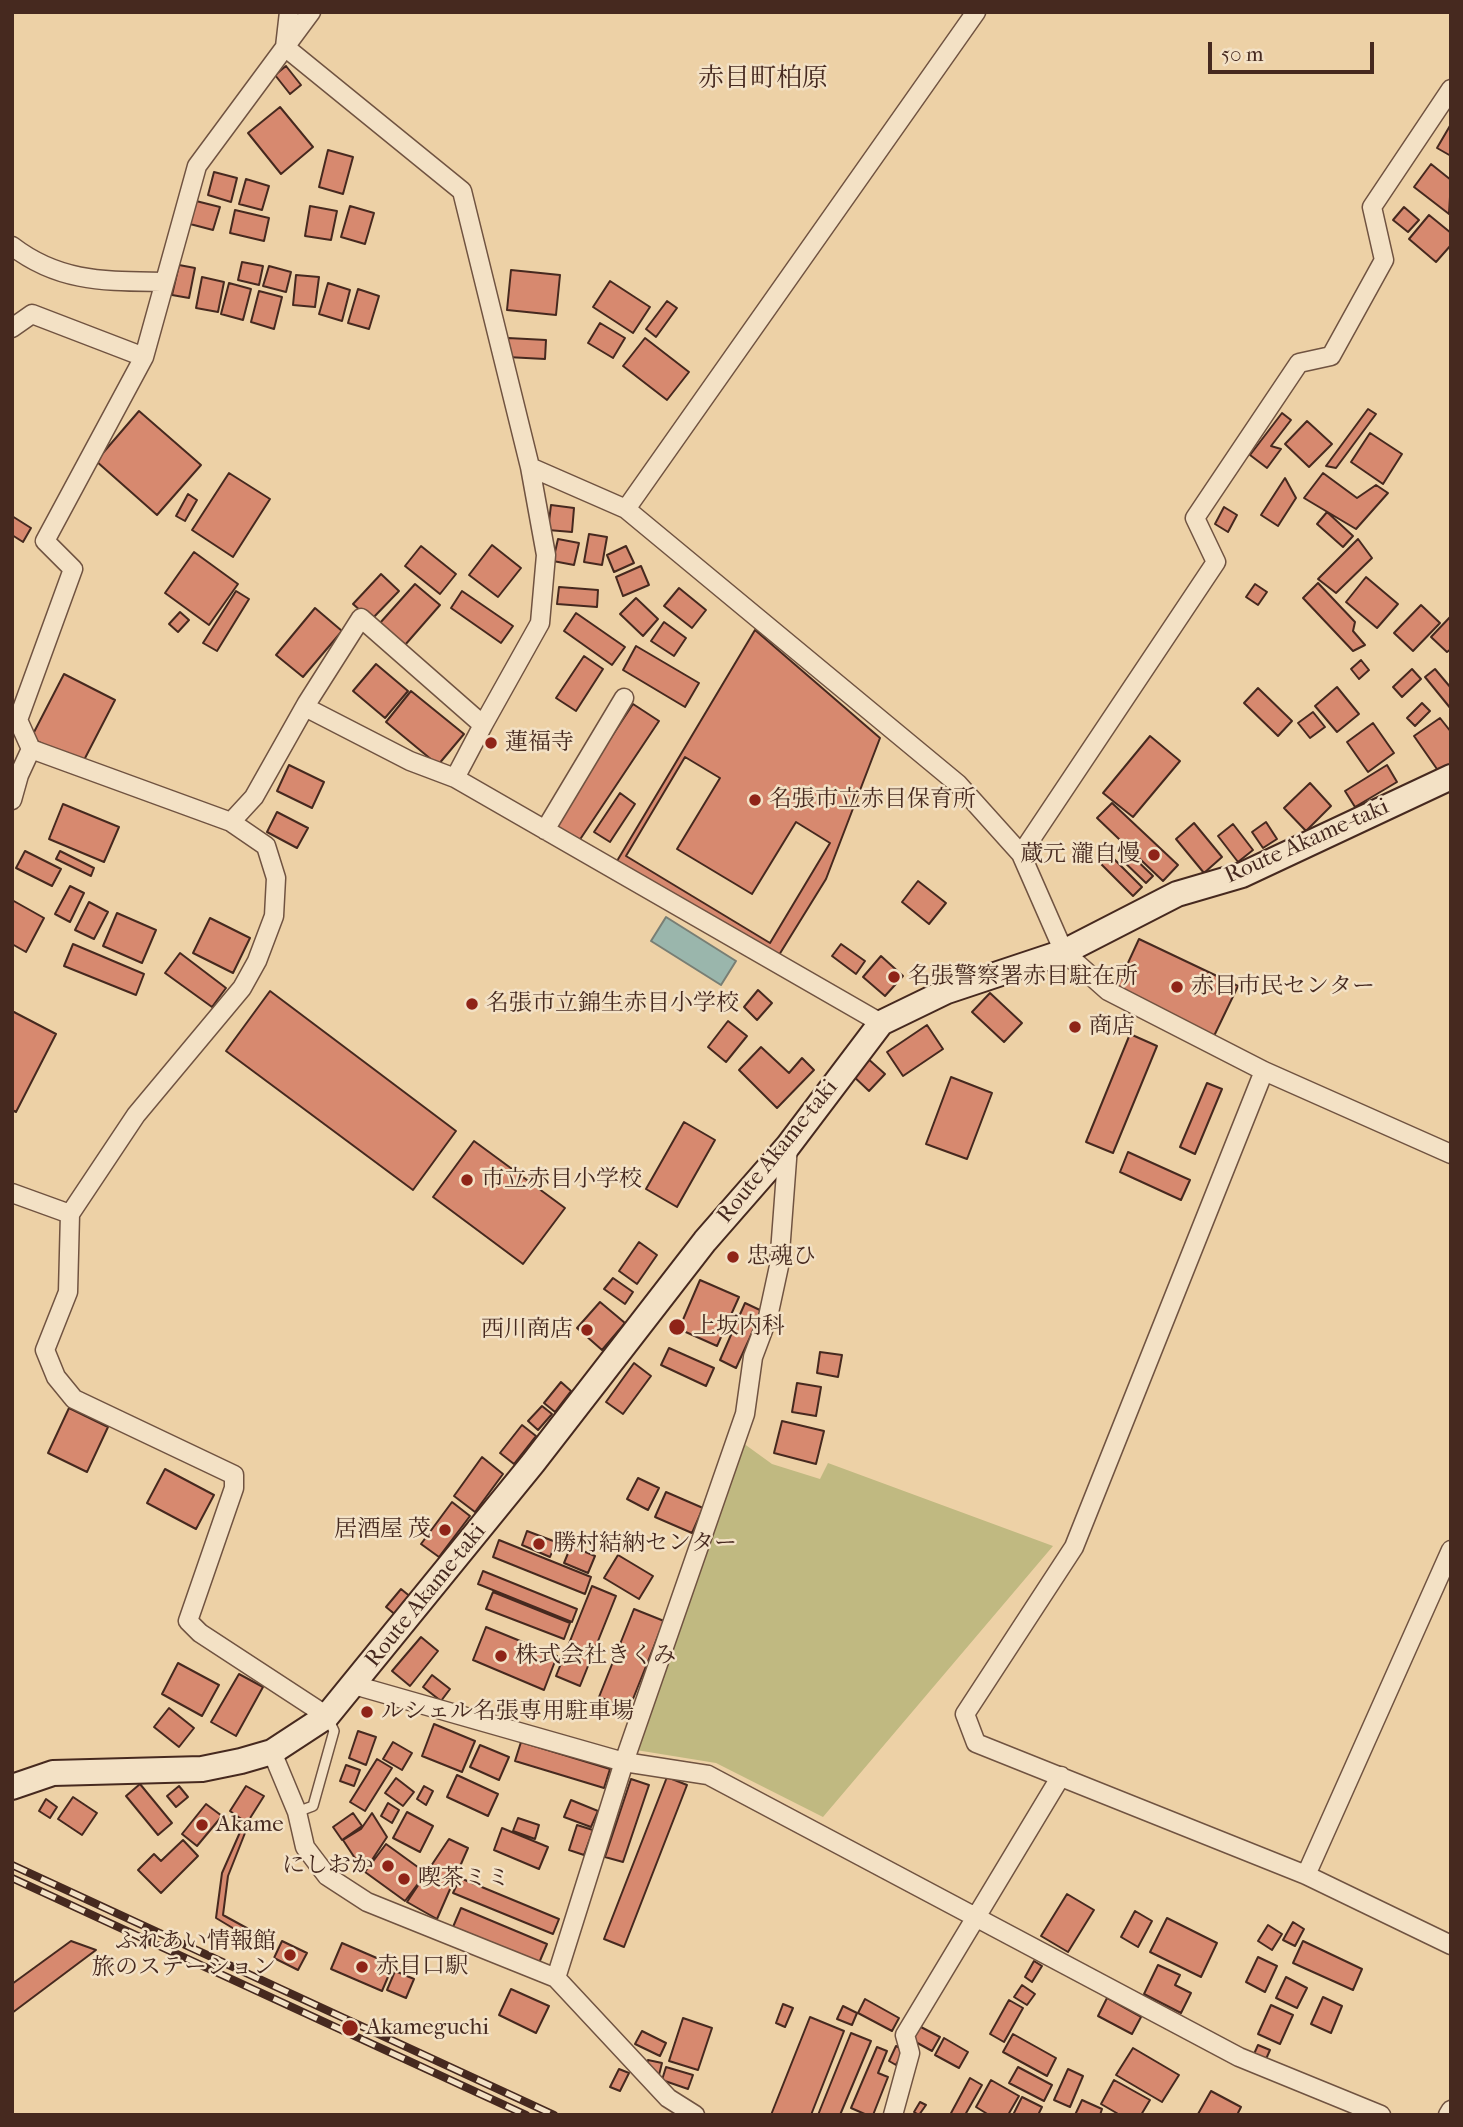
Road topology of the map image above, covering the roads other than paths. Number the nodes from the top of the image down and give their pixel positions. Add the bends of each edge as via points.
1 (289, 12) edge
2 (311, 12) edge
3 (976, 12) edge
4 (285, 47) junction
5 (1451, 89) edge
6 (12, 246) edge
7 (163, 282) junction
8 (12, 328) edge
9 (144, 357) junction
10 (530, 467) junction
11 (626, 509) junction
12 (624, 698) dead end
13 (304, 707) junction
14 (483, 724) junction
15 (31, 749) junction
16 (1451, 776) edge
17 (456, 778) junction
18 (12, 800) edge
19 (230, 822) junction
20 (545, 830) junction
21 (1021, 854) junction
22 (1064, 953) junction
23 (881, 1023) junction
24 (1265, 1071) junction
25 (788, 1146) junction
26 (1451, 1154) edge
27 (12, 1193) edge
28 (71, 1214) junction
29 (1451, 1550) edge
30 (355, 1685) junction
31 (327, 1716) junction
32 (272, 1752) junction
33 (624, 1762) junction
34 (1061, 1776) junction
35 (12, 1787) edge
36 (297, 1812) junction
37 (1306, 1875) junction
38 (978, 1916) junction
39 (1451, 1945) edge
40 (556, 1978) junction
41 (1451, 2110) edge
42 (695, 2115) edge
43 (893, 2115) edge
44 (1381, 2115) edge
45 (1448, 2115) edge

1 - 4 street
2 - 4 street
3 - 11 street
4 - 7 street via 197,166
4 - 10 street via 462,191
5 - 21 street via 1372,207 1384,260 1331,356 1299,363 1195,518 1216,562
6 - 7 street via 24,256 84,280
7 - 9 street
8 - 9 street via 32,314
9 - 15 street via 45,541 73,569 18,720
10 - 11 street
10 - 14 street via 546,555 540,623
11 - 21 street via 958,783
12 - 20 street
13 - 14 street via 361,618
13 - 17 street via 410,761
13 - 19 street via 254,797
14 - 17 street
15 - 18 street
15 - 19 street
16 - 22 main road, Route Akame-taki via 1242,875 1177,894
17 - 20 street
19 - 28 street via 265,846 276,878 274,916 257,961 242,988 136,1115
20 - 23 street
21 - 22 street
22 - 23 main road, Route Akame-taki via 947,991
22 - 24 street via 1108,991
23 - 25 main road, Route Akame-taki
24 - 26 street
24 - 34 street via 1074,1547 965,1714 976,1743
25 - 30 main road, Route Akame-taki via 705,1241
25 - 33 street via 779,1266 753,1357 745,1414
27 - 28 street
28 - 31 street via 68,1292 46,1350 56,1377 74,1399 234,1475 234,1488 188,1621
29 - 37 street
30 - 31 main road, Route Akame-taki
30 - 33 street
31 - 32 main road, Route Akame-taki
31 - 36 lane via 334,1731 313,1806
32 - 35 main road, Route Akame-taki via 202,1769 53,1773
32 - 36 street
33 - 38 street via 708,1775
33 - 40 street
34 - 37 street
34 - 38 street
36 - 40 street via 305,1847 327,1876 367,1902
37 - 39 street
38 - 43 street via 905,2035 910,2053
38 - 44 street via 1239,2057
40 - 42 street via 668,2098
41 - 45 street

